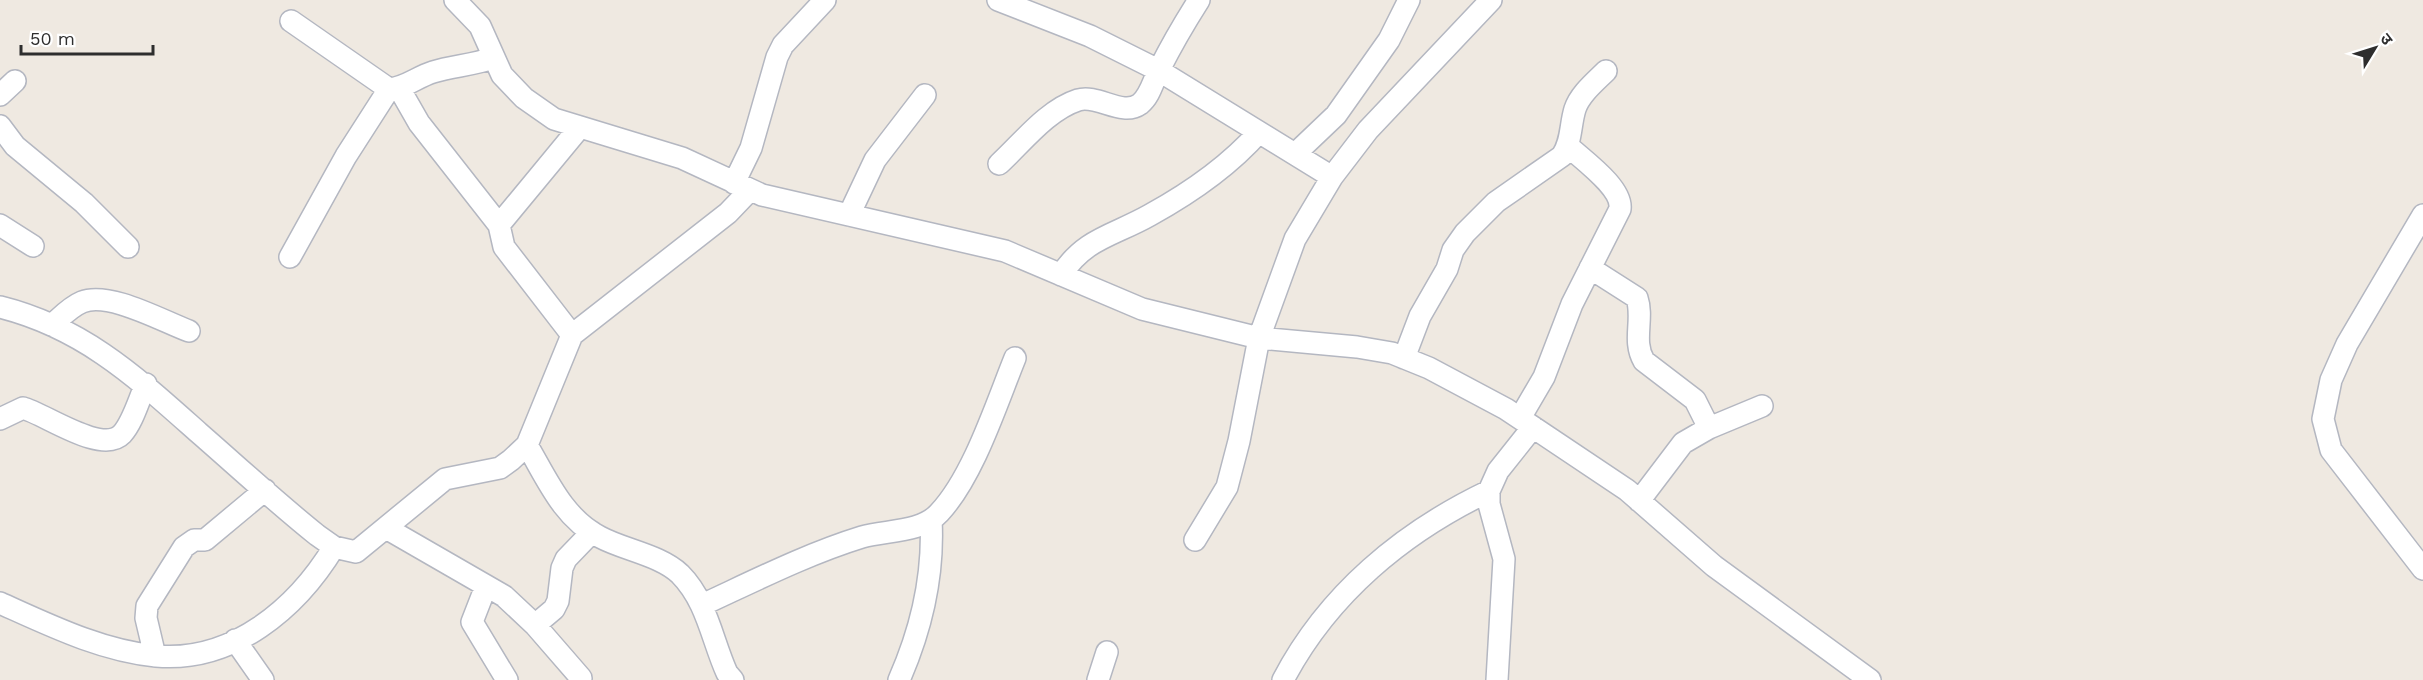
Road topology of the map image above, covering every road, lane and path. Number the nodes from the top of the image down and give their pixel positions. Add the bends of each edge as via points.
1 (456, 0) edge
2 (825, 0) edge
3 (998, 0) edge
4 (1199, 0) edge
5 (1409, 0) edge
6 (1491, 0) edge
7 (291, 21) dead end
8 (493, 58) junction
9 (1158, 70) junction
10 (1606, 71) dead end
11 (394, 89) junction
12 (925, 96) dead end
13 (0, 126) edge
14 (580, 127) junction
15 (1259, 132) junction
16 (1568, 146) junction
17 (1294, 154) junction
18 (999, 164) dead end
19 (1332, 177) junction
20 (742, 186) junction
21 (849, 215) junction
22 (2421, 218) edge
23 (0, 225) edge
24 (499, 225) junction
25 (33, 246) dead end
26 (128, 247) dead end
27 (290, 257) dead end
28 (1590, 268) junction
29 (1060, 275) junction
30 (0, 307) edge
31 (52, 325) junction
32 (189, 331) dead end
33 (572, 335) junction
34 (1259, 338) junction
35 (1015, 358) dead end
36 (1404, 358) junction
37 (146, 384) junction
38 (1762, 406) dead end
39 (1, 417) edge
40 (1527, 423) junction
41 (1709, 428) junction
42 (527, 445) junction
43 (265, 490) junction
44 (1489, 491) junction
45 (1639, 501) junction
46 (931, 520) junction
47 (386, 528) junction
48 (592, 532) junction
49 (1195, 540) dead end
50 (334, 547) junction
51 (2423, 569) edge
52 (486, 586) junction
53 (0, 603) edge
54 (702, 605) junction
55 (535, 626) junction
56 (235, 640) junction
57 (1107, 652) dead end
58 (155, 656) junction
59 (581, 678) dead end
60 (263, 680) edge
61 (507, 680) edge
62 (733, 680) edge
63 (899, 680) edge
64 (1098, 680) edge
65 (1283, 680) edge
66 (1497, 680) edge
67 (1870, 680) edge

1 - 8 street via 480,26
2 - 20 street via 783,45 777,57
3 - 9 street via 1090,36
4 - 9 street
5 - 17 street via 1389,40 1336,115
6 - 19 street via 1368,130
7 - 11 street
8 - 11 street via 434,72
8 - 14 street via 502,75 524,98 554,119
9 - 15 street
9 - 18 street via 1148,95 1139,105 1128,108 1093,98 1078,100 1041,124
10 - 16 street via 1576,106
11 - 24 street
11 - 27 street via 346,156
12 - 21 street via 875,160
13 - 26 street via 15,146 84,203
14 - 20 street via 682,158
14 - 24 street
15 - 17 street
15 - 29 street via 1230,162 1167,206 1075,254
16 - 28 street via 1611,186 1621,203
16 - 36 street via 1562,156 1496,202 1465,233 1420,316
17 - 19 street
19 - 34 street via 1295,239
20 - 21 street via 762,195
20 - 33 street via 728,213
21 - 29 street via 1005,251
22 - 51 street via 2347,344 2331,380 2323,419 2331,450
23 - 25 street
24 - 33 street via 504,247
28 - 40 street via 1572,304
28 - 41 street via 1637,298 1639,352 1644,361 1695,400
29 - 34 street via 1142,309
30 - 31 street
31 - 32 street via 76,305 98,299 114,301
31 - 37 street via 104,352
33 - 42 street
34 - 36 street via 1357,346
34 - 49 street via 1233,467 1223,495
35 - 46 street via 970,465
36 - 40 street
37 - 39 street via 123,433 107,441 79,434 22,408
37 - 43 street
38 - 41 street
40 - 44 street
40 - 45 street
41 - 45 street via 1683,443
42 - 47 street via 500,468 445,479
42 - 48 street via 564,508
43 - 50 street
43 - 58 street via 205,540 194,540 184,547 147,606
44 - 65 street via 1422,526 1361,575 1299,653
44 - 66 street via 1504,559
45 - 67 street via 1714,566
46 - 54 street via 834,547
46 - 63 street via 930,587
47 - 50 street via 356,552
47 - 52 street
48 - 54 street via 678,572
48 - 55 street via 566,559 558,601
50 - 56 street via 301,595 270,621
52 - 55 street via 504,596
52 - 61 street via 472,622
53 - 58 street via 57,629
54 - 62 street via 716,650
55 - 59 street
56 - 58 street via 214,650
56 - 60 street
57 - 64 street

